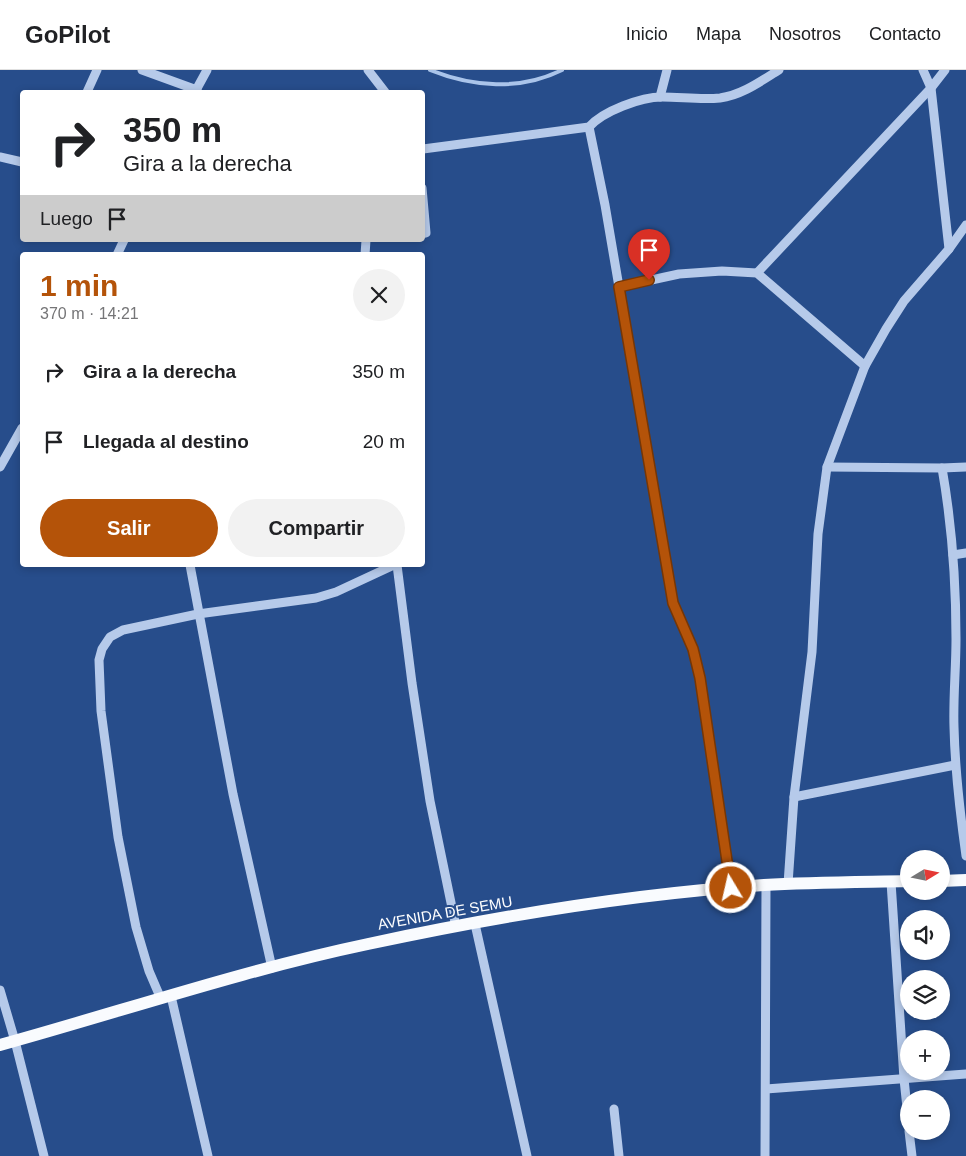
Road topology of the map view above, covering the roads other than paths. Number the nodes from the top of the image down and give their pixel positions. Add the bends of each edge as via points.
1 (97, 70) edge
2 (142, 70) edge
3 (207, 70) edge
4 (368, 70) edge
5 (667, 70) edge
6 (780, 70) edge
7 (923, 70) edge
8 (944, 70) edge
9 (931, 88) junction
10 (88, 90) edge
11 (193, 90) edge
12 (197, 90) edge
13 (383, 90) edge
14 (660, 97) junction
15 (588, 127) junction
16 (425, 148) edge
17 (0, 157) edge
18 (20, 162) edge
19 (966, 225) edge
20 (949, 249) junction
21 (757, 274) junction
22 (619, 287) junction
23 (865, 366) junction
24 (20, 432) edge
25 (0, 467) edge
26 (827, 467) junction
27 (966, 467) edge
28 (942, 468) junction
29 (966, 553) edge
30 (953, 555) junction
31 (190, 567) edge
32 (391, 567) edge
33 (395, 567) edge
34 (198, 614) junction
35 (956, 625) junction
36 (966, 626) edge
37 (955, 765) junction
38 (794, 797) junction
39 (966, 856) edge
40 (966, 880) edge
41 (950, 881) edge
42 (891, 882) junction
43 (900, 882) edge
44 (788, 884) junction
45 (766, 885) junction
46 (731, 888) junction
47 (475, 924) junction
48 (456, 927) junction
49 (272, 968) junction
50 (0, 990) edge
51 (166, 998) junction
52 (901, 1030) edge
53 (15, 1041) junction
54 (0, 1045) edge
55 (966, 1074) edge
56 (950, 1075) edge
57 (900, 1079) edge
58 (766, 1089) junction
59 (614, 1109) dead end
60 (910, 1140) edge
61 (44, 1156) edge
62 (208, 1156) edge
63 (527, 1156) edge
64 (619, 1156) edge
65 (765, 1156) edge
66 (912, 1156) edge

1 - 10 street
2 - 11 street
3 - 12 street
4 - 13 street
5 - 14 street
6 - 14 street via 748,88 720,98
7 - 9 street
8 - 9 street
9 - 20 street
9 - 21 street
14 - 15 street via 635,102 605,114
15 - 16 street
15 - 22 street via 606,205
17 - 18 street
19 - 20 street
20 - 23 street via 904,301
21 - 22 street via 680,274
21 - 23 street
22 - 46 street via 673,603 693,649 700,678
23 - 26 street
24 - 25 street
26 - 28 street
26 - 38 street via 818,534 812,652
27 - 28 street
28 - 30 street
29 - 30 street
30 - 35 street
31 - 34 street
32 - 34 street via 316,598
33 - 48 street via 430,801
34 - 49 street via 233,794
34 - 51 street via 123,630 110,637 99,660 101,711 118,837 136,927 149,972
35 - 36 street
35 - 37 street
37 - 38 street
37 - 39 street
38 - 44 street
40 - 41 main road
42 - 43 main road, AVENIDA DE SEMU
42 - 44 main road, AVENIDA DE SEMU
42 - 52 street
44 - 45 main road, AVENIDA DE SEMU
45 - 46 main road, AVENIDA DE SEMU
45 - 58 street
46 - 47 main road, AVENIDA DE SEMU via 617,900
47 - 48 main road, AVENIDA DE SEMU
47 - 63 street
48 - 49 main road, AVENIDA DE SEMU via 367,944
49 - 51 main road, AVENIDA DE SEMU
50 - 53 street
51 - 53 main road, AVENIDA DE SEMU
51 - 62 street
53 - 54 main road, AVENIDA DE SEMU
53 - 61 street
55 - 56 street
57 - 58 street
58 - 65 street
59 - 64 street
60 - 66 street

